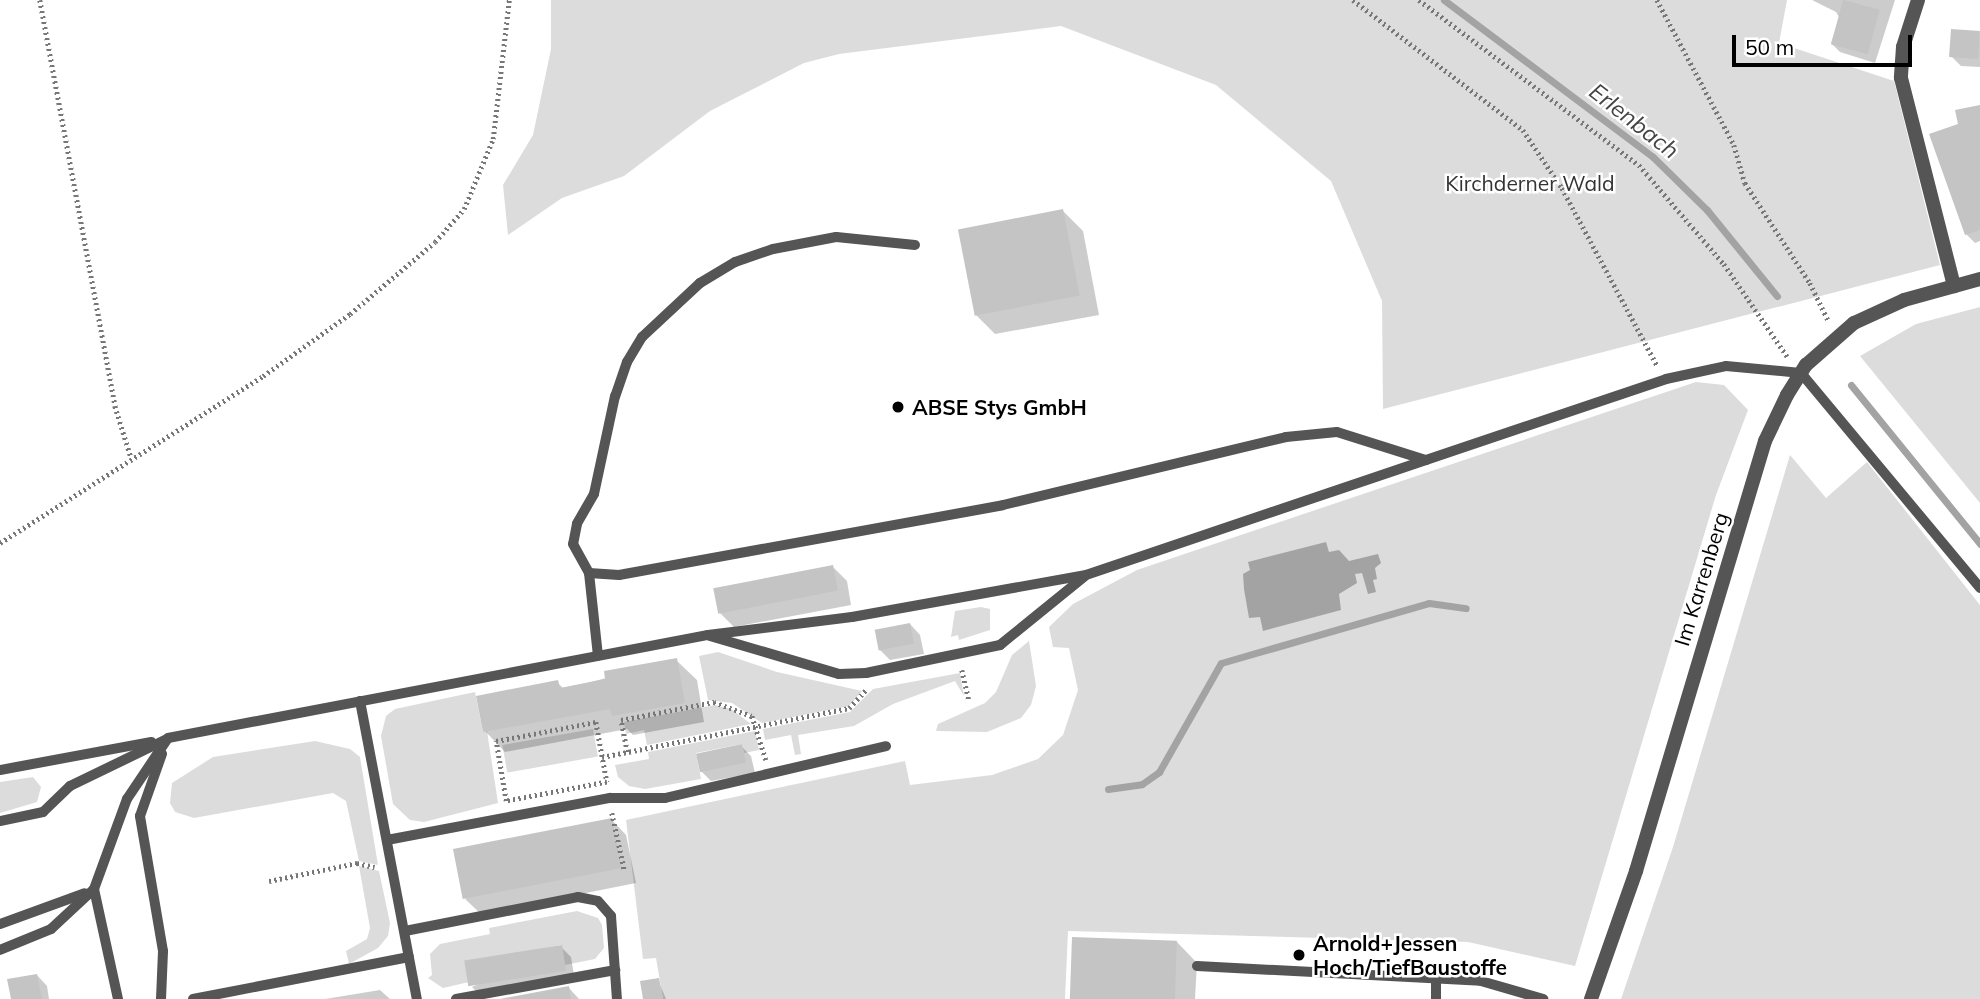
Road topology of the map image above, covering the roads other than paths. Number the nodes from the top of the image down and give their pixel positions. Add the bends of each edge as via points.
1 (1918, 0) edge
2 (915, 245) dead end
3 (1980, 279) edge
4 (1954, 286) junction
5 (1801, 373) junction
6 (1426, 460) junction
7 (589, 573) junction
8 (1086, 575) junction
9 (1980, 589) edge
10 (708, 635) junction
11 (598, 656) junction
12 (360, 701) junction
13 (168, 738) junction
14 (886, 746) dead end
15 (0, 770) edge
16 (0, 821) edge
17 (387, 840) junction
18 (94, 889) junction
19 (0, 924) edge
20 (405, 931) junction
21 (0, 950) edge
22 (409, 957) junction
23 (1197, 966) dead end
24 (615, 970) junction
25 (1436, 978) junction
26 (118, 999) edge
27 (161, 999) edge
28 (192, 999) edge
29 (417, 999) edge
30 (456, 999) edge
31 (617, 999) edge
32 (1436, 999) edge
33 (1543, 999) edge
34 (1591, 999) edge

1 - 4 street via 1903,47 1901,78
2 - 7 lane via 836,237 773,249 735,262 700,283 642,337 619,384 594,494 577,524 573,544
3 - 4 street, Im Karrenberg
4 - 5 street, Im Karrenberg via 1904,300 1836,337
5 - 6 lane via 1726,366 1665,379
5 - 9 lane
5 - 34 street, Im Karrenberg via 1765,442 1636,871
6 - 7 lane via 1337,432 1286,437 1003,505 618,575
6 - 8 lane
7 - 11 lane
8 - 10 lane via 852,617
8 - 10 lane via 1000,645 866,673 839,674
10 - 11 lane
11 - 12 lane
12 - 13 lane
12 - 17 lane
13 - 15 lane
13 - 16 lane via 69,786 43,812
13 - 18 lane via 127,799
13 - 27 lane via 140,816 163,951
14 - 17 lane via 665,797 610,797
17 - 20 lane
18 - 19 lane
18 - 21 lane via 51,929
18 - 26 lane
20 - 22 lane
20 - 24 lane via 578,897 598,901 611,916
22 - 28 lane
22 - 29 lane
23 - 25 lane
24 - 30 lane
24 - 31 lane
25 - 32 lane
25 - 33 lane via 1481,981

